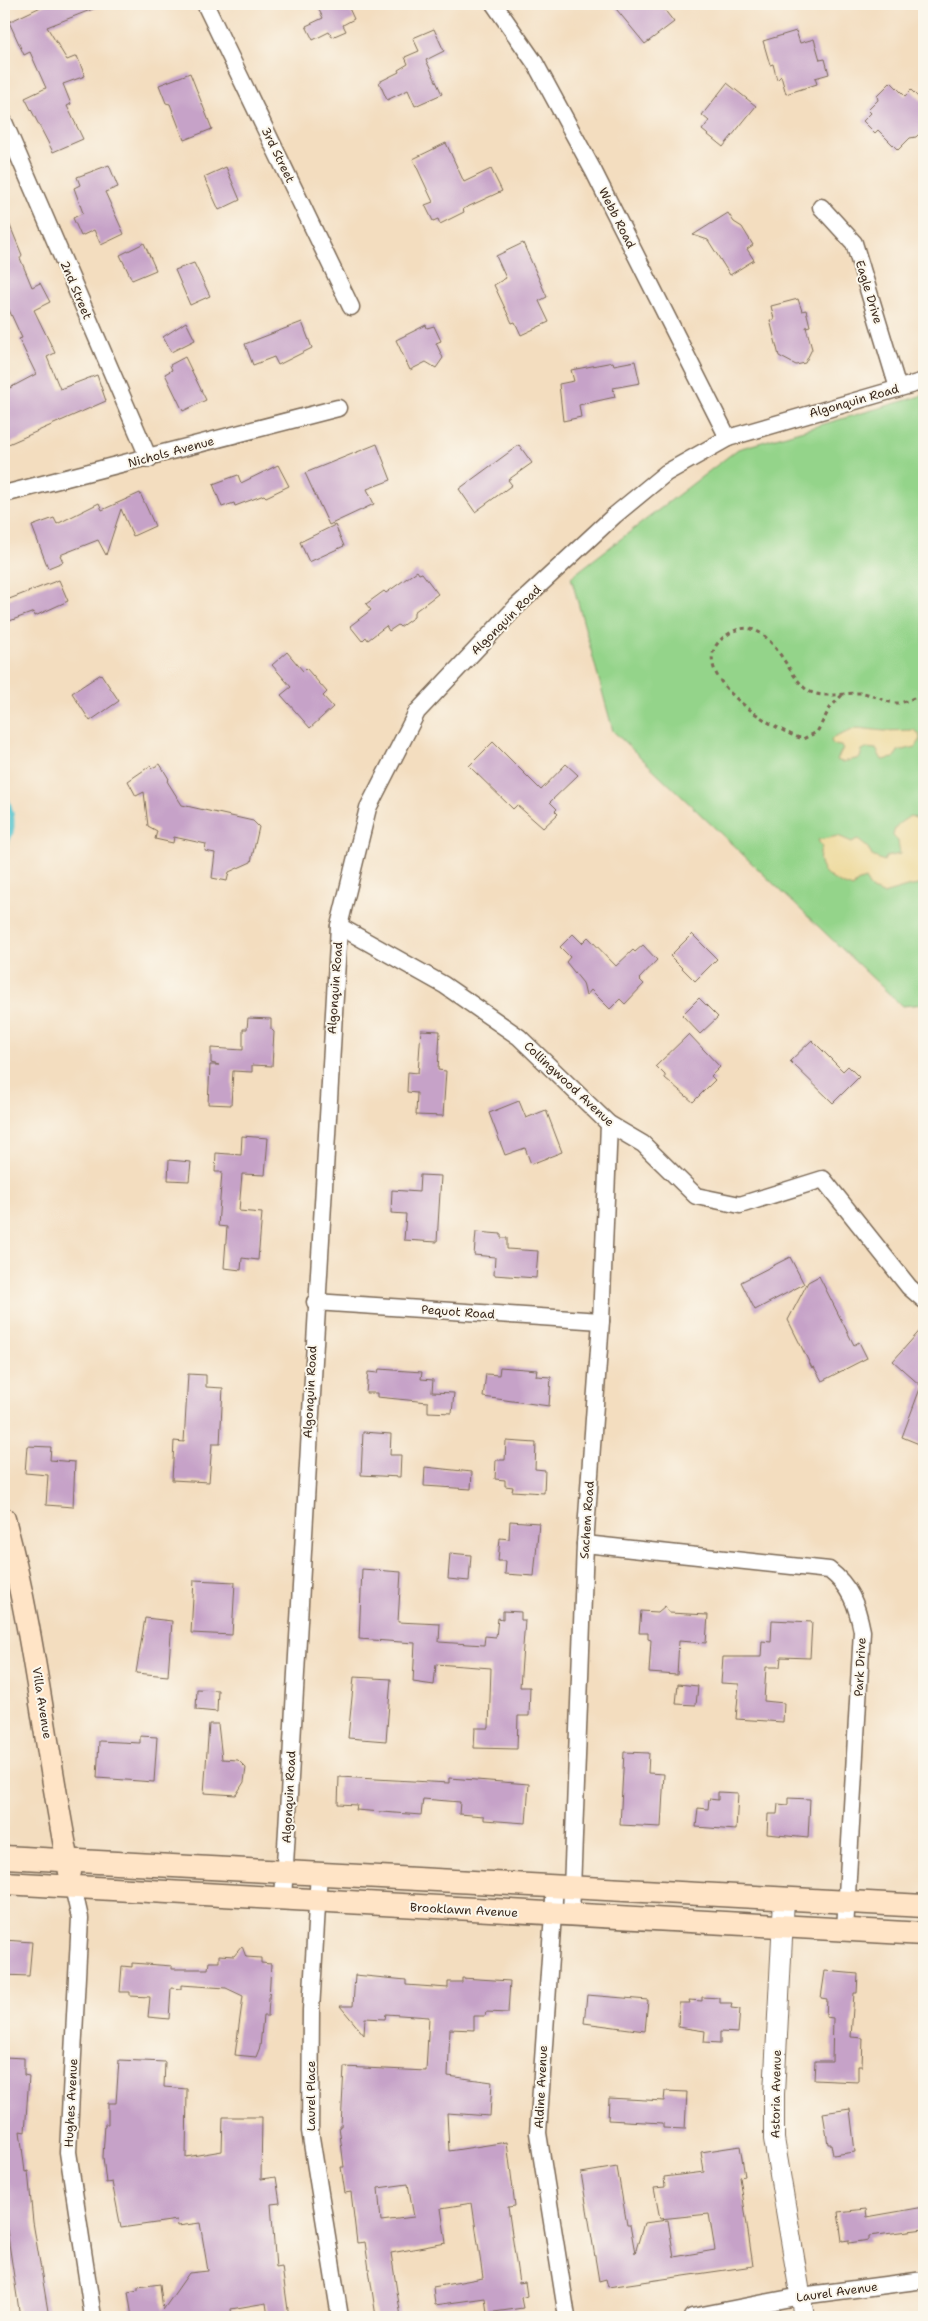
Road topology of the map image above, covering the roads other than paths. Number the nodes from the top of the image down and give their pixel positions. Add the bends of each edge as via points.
1 (205, 4) edge
2 (494, 4) edge
3 (4, 122) edge
4 (821, 207) dead end
5 (352, 307) dead end
6 (924, 381) edge
7 (898, 388) junction
8 (338, 408) dead end
9 (728, 438) junction
10 (149, 459) junction
11 (4, 494) edge
12 (339, 926) junction
13 (609, 1124) junction
14 (924, 1300) edge
15 (315, 1302) junction
16 (602, 1321) junction
17 (4, 1519) edge
18 (585, 1544) junction
19 (4, 1857) edge
20 (68, 1859) junction
21 (286, 1871) junction
22 (318, 1872) junction
23 (4, 1883) edge
24 (564, 1885) junction
25 (73, 1887) junction
26 (283, 1899) junction
27 (784, 1899) junction
28 (316, 1901) junction
29 (847, 1901) junction
30 (924, 1906) edge
31 (562, 1916) junction
32 (784, 1926) junction
33 (845, 1930) junction
34 (924, 1934) edge
35 (924, 2280) edge
36 (801, 2296) junction
37 (93, 2317) edge
38 (340, 2317) edge
39 (567, 2317) edge
40 (692, 2317) edge
41 (804, 2317) edge

1 - 5 street, 3rd Street
2 - 9 street, Webb Road via 535,63 594,172
3 - 10 street, 2nd Street
4 - 7 street, Eagle Drive via 854,242
6 - 7 street, Algonquin Road
7 - 9 street, Algonquin Road
8 - 10 street, Nichols Avenue
9 - 12 street, Algonquin Road via 666,473 615,514 517,606 417,712 368,808
10 - 11 street, Nichols Avenue
12 - 13 street, Collingwood Avenue via 444,984 519,1036
12 - 15 street, Algonquin Road
13 - 14 street, Collingwood Avenue via 643,1144 696,1196 740,1205 823,1180
13 - 16 street, Sachem Road
15 - 16 street, Pequot Road
15 - 21 street, Algonquin Road
16 - 18 street, Sachem Road
17 - 20 main road, Villa Avenue via 17,1567 39,1681
18 - 24 street, Sachem Road
18 - 29 street, Park Drive via 829,1570 843,1581 854,1599 862,1631
19 - 20 main road
20 - 21 main road
20 - 25 main road, Villa Avenue
21 - 22 main road
21 - 26 street, Algonquin Road
22 - 24 main road
22 - 28 street, Laurel Place
23 - 25 main road, Brooklawn Avenue
24 - 27 main road
24 - 31 street, Sachem Road
25 - 26 main road, Brooklawn Avenue
25 - 37 street, Hughes Avenue via 80,1918 68,2152
26 - 28 main road, Brooklawn Avenue
27 - 29 main road
27 - 32 street, Astoria Avenue
28 - 31 main road, Brooklawn Avenue
28 - 38 street, Laurel Place via 310,2131
29 - 30 main road
29 - 33 street, Park Drive
31 - 32 main road, Brooklawn Avenue
31 - 39 street, Aldine Avenue via 538,2133
32 - 33 main road, Brooklawn Avenue
32 - 36 street, Astoria Avenue via 774,2139
33 - 34 main road, Brooklawn Avenue
35 - 36 street, Laurel Avenue
36 - 40 street, Laurel Avenue
36 - 41 street, Astoria Avenue

